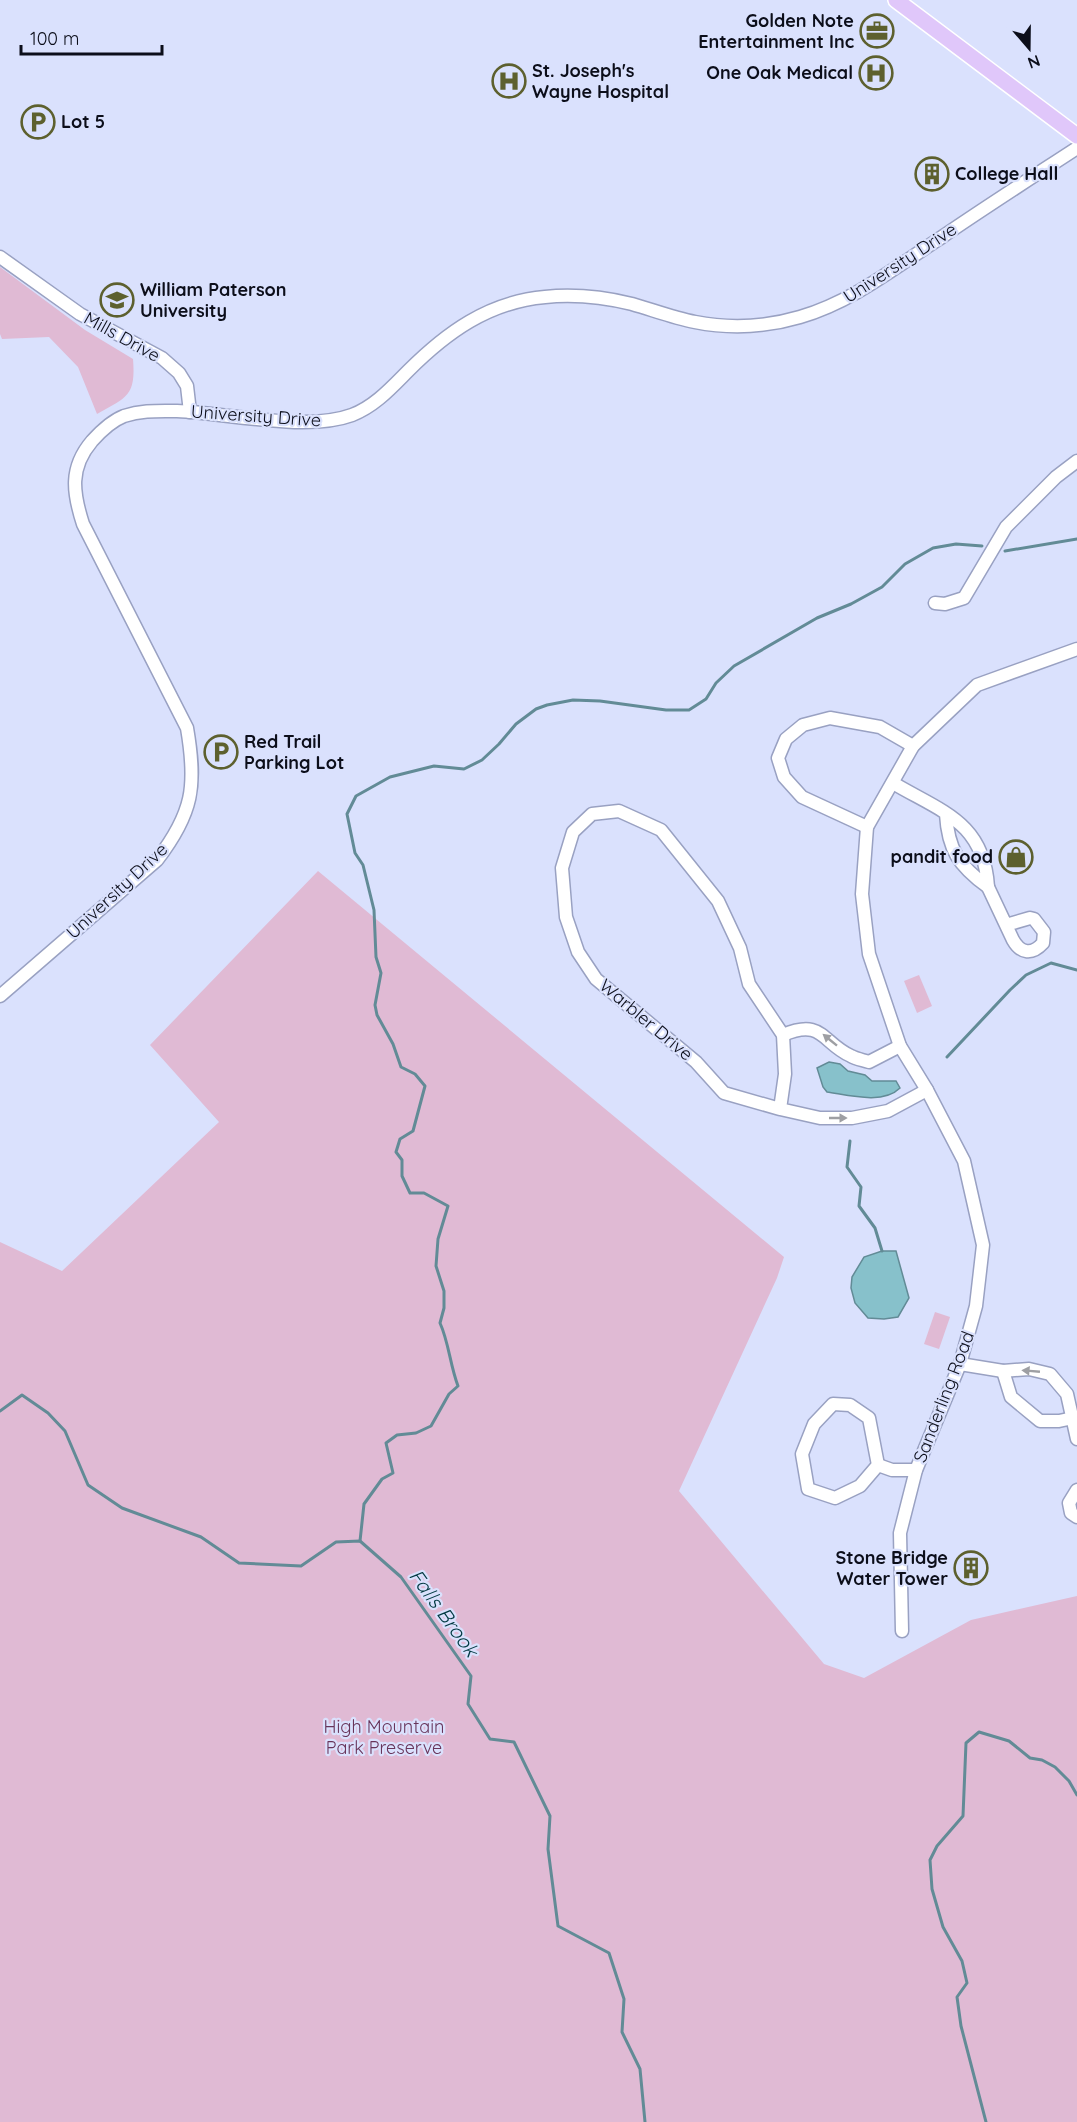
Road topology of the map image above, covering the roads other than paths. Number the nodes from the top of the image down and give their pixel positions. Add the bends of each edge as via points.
1 (896, 0) edge
2 (1077, 136) edge
3 (1077, 148) edge
4 (0, 257) edge
5 (190, 412) junction
6 (1077, 461) edge
7 (935, 603) dead end
8 (1076, 650) edge
9 (913, 746) junction
10 (892, 783) junction
11 (946, 814) junction
12 (867, 827) junction
13 (987, 887) junction
14 (1006, 925) dead end
15 (0, 996) edge
16 (783, 1035) junction
17 (900, 1046) junction
18 (927, 1090) junction
19 (780, 1109) junction
20 (960, 1364) junction
21 (1003, 1371) junction
22 (1073, 1418) junction
23 (1077, 1439) edge
24 (878, 1465) junction
25 (916, 1470) junction
26 (1077, 1490) edge
27 (1077, 1517) edge
28 (902, 1631) dead end

1 - 2 main road
3 - 5 street, University Drive via 865,288 798,317 752,326 718,325 605,298 541,297 503,306 467,322 435,345 384,395 347,417 310,423
4 - 5 street, Mills Drive via 80,315 162,358 187,386
5 - 15 street, University Drive via 143,410 121,417 103,429 84,450 75,478 75,497 83,524 187,728 193,786 186,813 176,836 157,860
6 - 7 street via 1006,527 964,598
8 - 9 street, Sanderling Road via 977,685
9 - 10 street, Sanderling Road
9 - 12 street via 880,727 830,718 803,725 786,739 778,758 784,777 802,797
10 - 11 street
10 - 12 street, Sanderling Road
11 - 13 street via 948,837 958,860
11 - 13 street via 971,833 979,846 987,871
12 - 17 street, Sanderling Road via 862,894 869,954
13 - 14 street
17 -> 16 street via 869,1062 849,1056 821,1033 800,1028
16 - 19 street via 785,1074
16 - 19 street, Warbler Drive via 749,984 740,948 718,901 661,830 619,811 592,814 573,831 562,868 566,916 578,952 596,979 696,1062 724,1094
17 - 18 street, Sanderling Road
19 -> 18 street, Warbler Drive via 820,1118 852,1118 888,1111
18 - 20 street, Sanderling Road via 964,1161 983,1245 976,1306
20 - 21 street
20 - 25 street, Sanderling Road
21 - 22 street via 1011,1397 1040,1421
22 -> 21 street via 1067,1394 1050,1374 1029,1369
22 - 23 street
24 - 24 street via 869,1418 850,1405 833,1404 814,1424 802,1454 808,1489 835,1498 860,1486
24 - 25 street via 892,1470
25 - 28 street, Sanderling Road via 900,1533
26 - 27 street via 1068,1503

